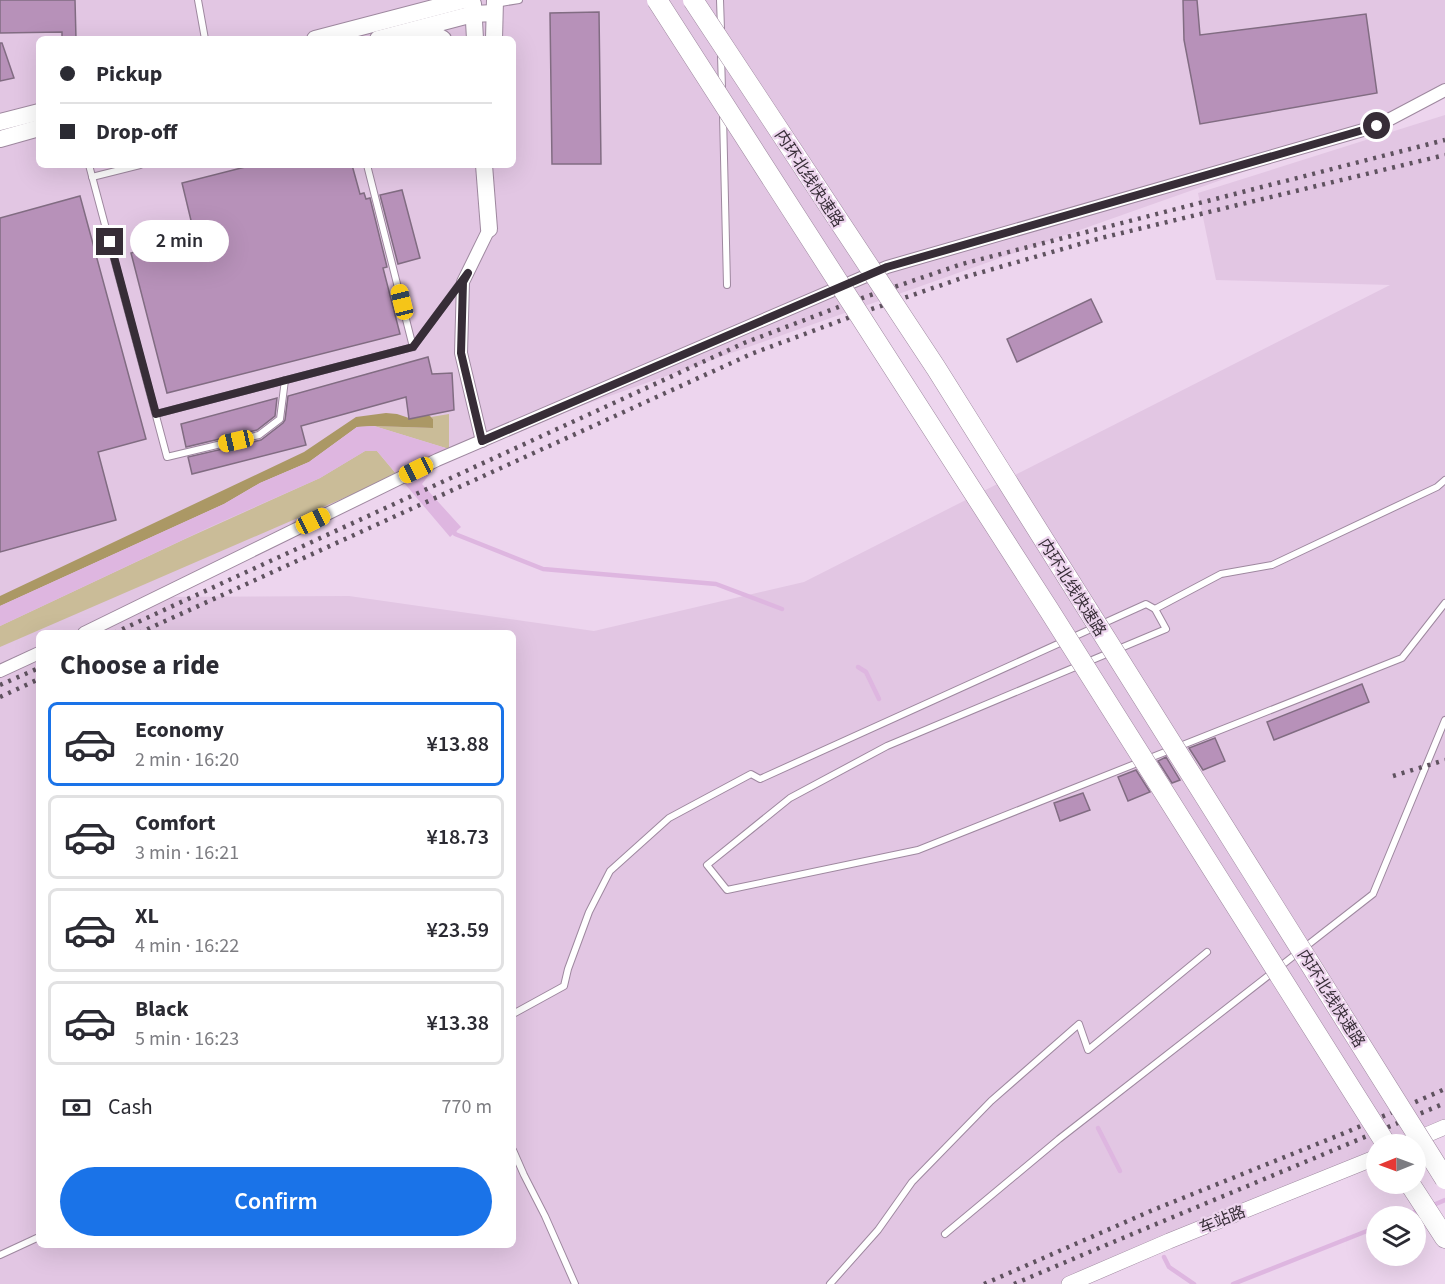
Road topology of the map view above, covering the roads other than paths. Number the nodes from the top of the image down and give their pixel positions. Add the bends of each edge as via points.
1 (198, 0) edge
2 (426, 0) edge
3 (519, 0) edge
4 (657, 0) edge
5 (693, 0) edge
6 (720, 0) edge
7 (470, 5) edge
8 (495, 6) edge
9 (401, 25) junction
10 (204, 36) edge
11 (333, 36) edge
12 (383, 36) edge
13 (438, 36) edge
14 (475, 36) edge
15 (494, 36) edge
16 (1445, 90) edge
17 (36, 112) edge
18 (0, 122) edge
19 (36, 129) edge
20 (0, 139) edge
21 (90, 168) edge
22 (128, 168) edge
23 (368, 168) edge
24 (484, 168) edge
25 (490, 168) edge
26 (93, 177) junction
27 (489, 229) junction
28 (468, 273) junction
29 (727, 285) dead end
30 (413, 347) junction
31 (285, 380) junction
32 (156, 414) junction
33 (482, 441) junction
34 (1445, 480) edge
35 (1445, 603) edge
36 (1155, 609) junction
37 (90, 630) edge
38 (36, 654) edge
39 (0, 671) edge
40 (1445, 720) edge
41 (1207, 952) dead end
42 (516, 1012) edge
43 (1445, 1127) edge
44 (1380, 1134) edge
45 (1426, 1135) edge
46 (516, 1157) edge
47 (1366, 1161) edge
48 (1445, 1179) edge
49 (1416, 1194) edge
50 (945, 1234) dead end
51 (36, 1238) edge
52 (1445, 1238) edge
53 (0, 1255) edge
54 (575, 1284) edge
55 (830, 1284) edge
56 (1069, 1284) edge

1 - 10 lane
2 - 9 main road
3 - 8 lane
4 - 44 highway, 内环北线快速路, bridge
5 - 48 highway, 内环北线快速路, bridge via 936,368
6 - 29 lane
7 - 8 main road
7 - 9 main road
7 - 14 main road
8 - 15 main road
9 - 11 main road
9 - 12 main road
9 - 13 main road
16 - 33 street via 1377,126 887,267
17 - 18 main road
19 - 20 main road
21 - 26 lane
22 - 26 lane
23 - 30 lane
24 - 27 main road
25 - 27 main road
26 - 32 lane
27 - 28 street
28 - 30 lane
28 - 33 street via 463,282 461,353
30 - 31 lane
31 - 32 lane
31 - 32 lane via 280,419 259,435 168,457
33 - 37 street
34 - 36 lane via 1272,565 1221,574
35 - 36 lane via 1402,658 918,850 727,890 707,865 790,798 887,746 1166,629
36 - 42 lane via 1146,604 760,779 751,774 669,818 610,871 589,912 564,986
38 - 39 street
40 - 50 lane via 1373,894 1059,1139
41 - 55 lane via 1088,1050 1079,1024 991,1101 912,1182 878,1230
43 - 45 street
46 - 54 lane
47 - 56 street, 车站路
49 - 52 highway
51 - 53 lane

